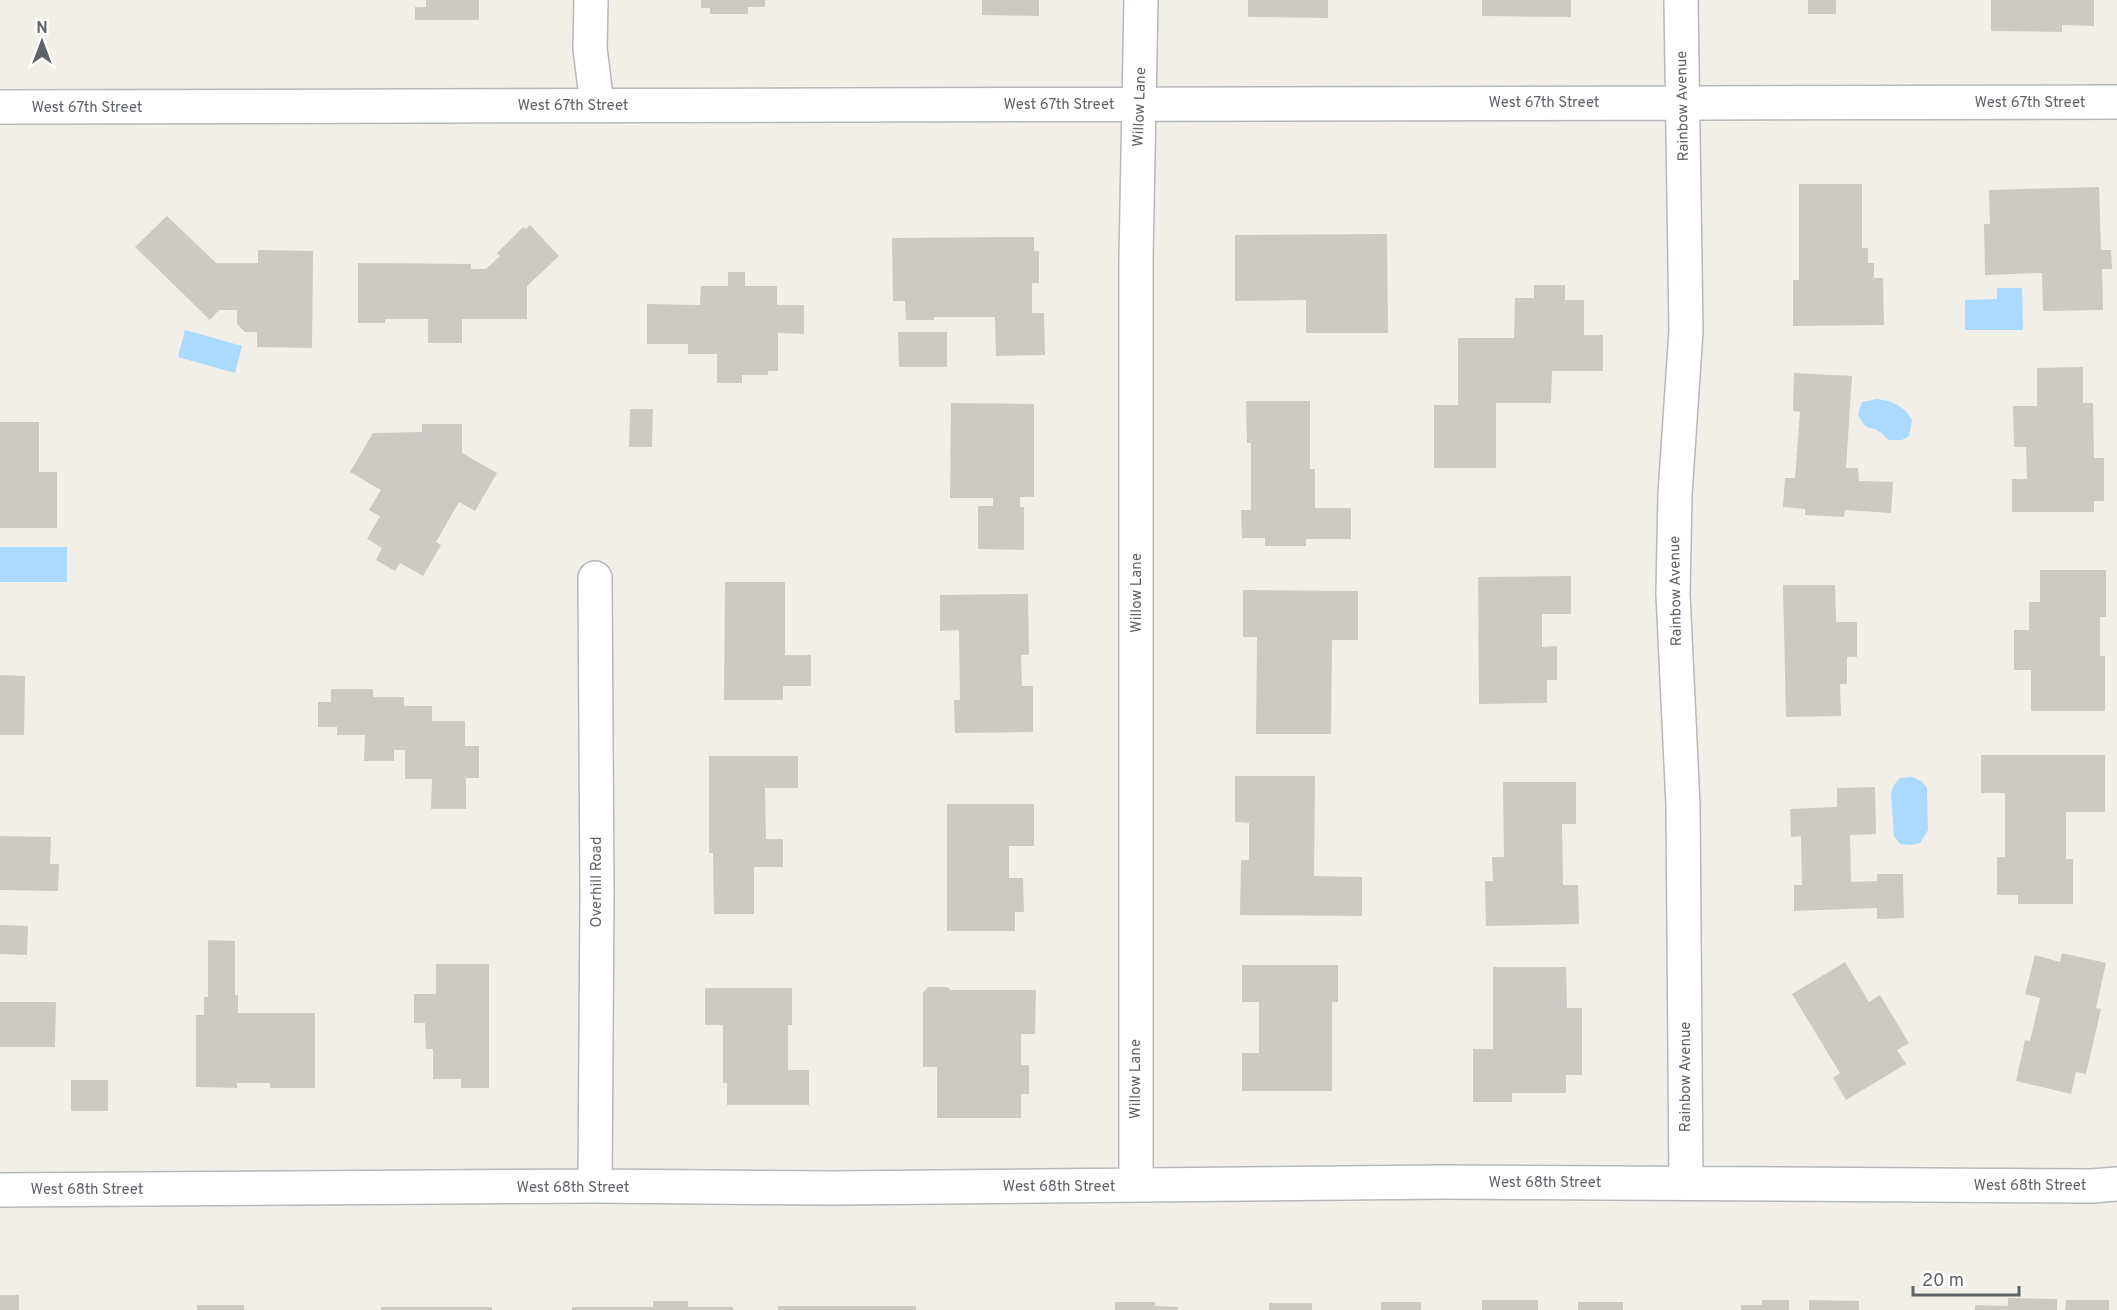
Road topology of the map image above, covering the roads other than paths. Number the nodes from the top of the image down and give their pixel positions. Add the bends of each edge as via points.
1 (591, 0) edge
2 (1141, 0) edge
3 (1681, 0) edge
4 (1681, 102) junction
5 (2117, 102) edge
6 (1138, 104) junction
7 (597, 105) junction
8 (0, 107) edge
9 (595, 578) dead end
10 (1686, 1183) junction
11 (2117, 1184) edge
12 (1136, 1185) junction
13 (595, 1186) junction
14 (0, 1190) edge

1 - 7 street
2 - 6 street, Willow Lane
3 - 4 street, Rainbow Avenue
4 - 5 street, West 67th Street
4 - 6 street, West 67th Street
4 - 10 street, Rainbow Avenue via 1686,331 1673,594 1683,805
6 - 7 street, West 67th Street
6 - 12 street, Willow Lane
7 - 8 street, West 67th Street
9 - 13 street, Overhill Road
10 - 11 street, West 68th Street
10 - 12 street, West 68th Street
12 - 13 street, West 68th Street
13 - 14 street, West 68th Street

